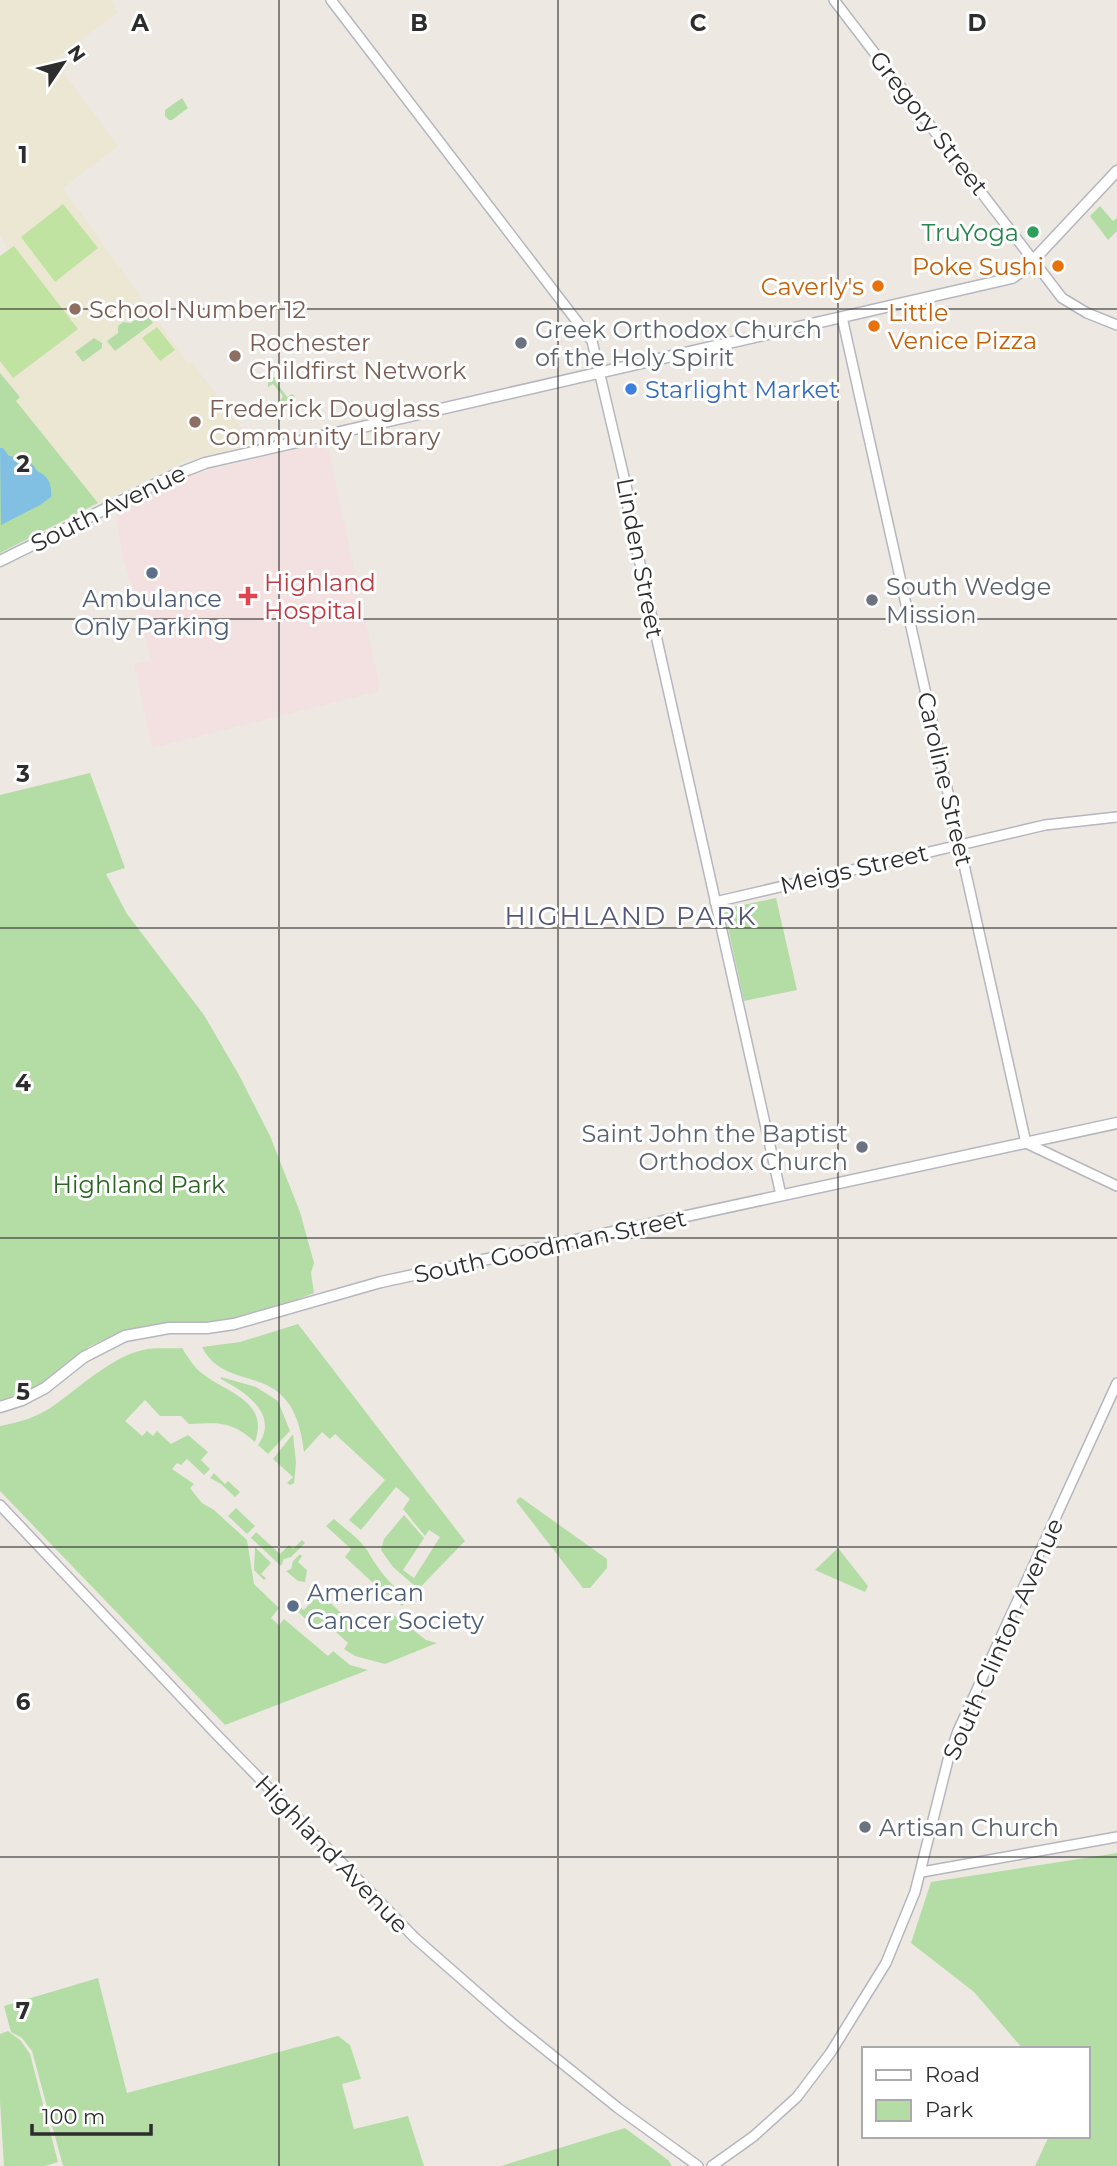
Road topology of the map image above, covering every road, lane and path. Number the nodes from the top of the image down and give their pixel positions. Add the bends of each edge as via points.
1 (331, 0) edge
2 (834, 0) edge
3 (1117, 171) edge
4 (1033, 260) junction
5 (842, 317) junction
6 (1117, 325) edge
7 (601, 373) junction
8 (0, 561) edge
9 (1117, 817) edge
10 (960, 844) junction
11 (715, 902) junction
12 (1117, 1123) edge
13 (1026, 1143) junction
14 (1117, 1186) edge
15 (781, 1195) junction
16 (1117, 1383) edge
17 (0, 1407) edge
18 (0, 1505) edge
19 (1117, 1837) edge
20 (922, 1872) junction
21 (698, 2166) edge
22 (712, 2166) edge

1 - 7 street, Linden Street via 592,341
2 - 4 street, Gregory Street
3 - 4 main road, South Avenue
4 - 5 main road, South Avenue via 1012,278
4 - 6 street, Gregory Street via 1062,298
5 - 7 main road, South Avenue
5 - 10 street, Caroline Street
7 - 8 main road, South Avenue via 205,463
7 - 11 street, Linden Street
9 - 10 street, Meigs Street via 1045,825
10 - 11 street, Meigs Street
10 - 13 street, Caroline Street
11 - 15 street, Linden Street
12 - 13 main road, South Goodman Street
13 - 14 street
13 - 15 main road, South Goodman Street
15 - 17 main road, South Goodman Street via 381,1282 234,1324 125,1336 84,1356 45,1388
16 - 20 street, South Clinton Avenue via 957,1731
18 - 21 street, Highland Avenue via 415,1938 512,2023
19 - 20 street
20 - 22 street, South Clinton Avenue via 886,1963 831,2052 797,2097 754,2137

